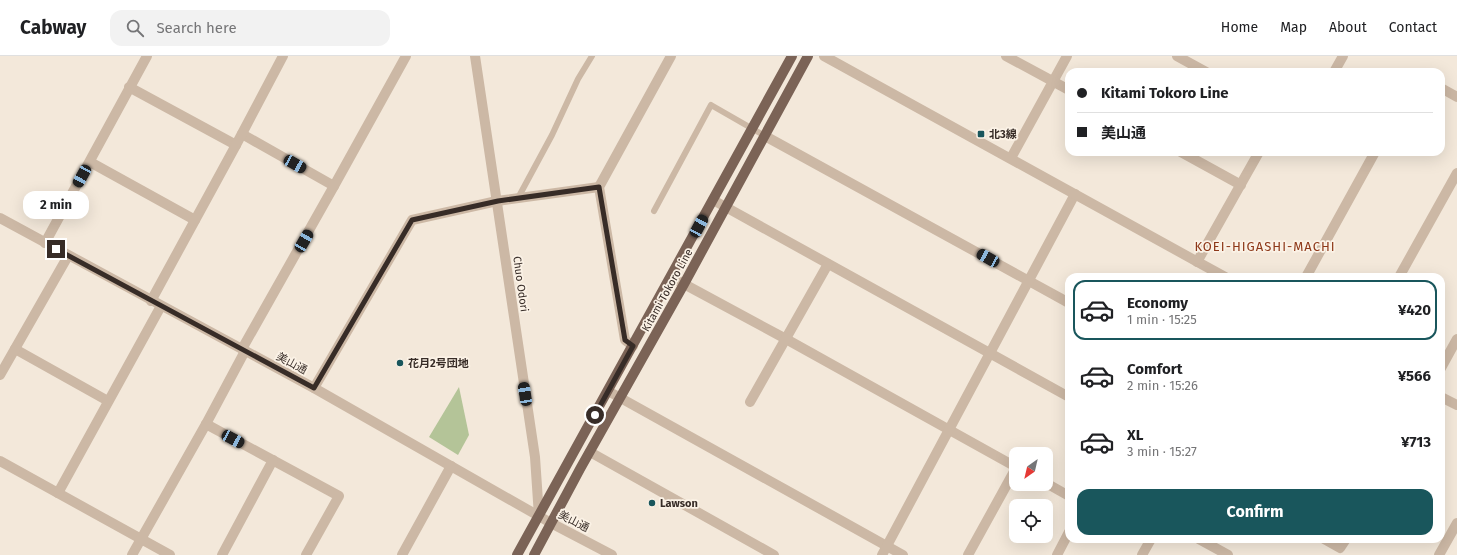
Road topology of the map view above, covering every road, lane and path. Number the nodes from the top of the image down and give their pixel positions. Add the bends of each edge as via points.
1 (147, 56) edge
2 (406, 56) edge
3 (475, 56) edge
4 (592, 56) edge
5 (671, 56) edge
6 (792, 56) edge
7 (808, 56) edge
8 (824, 56) edge
9 (1006, 56) edge
10 (1067, 56) edge
11 (1177, 56) edge
12 (1343, 56) edge
13 (279, 57) edge
14 (1199, 68) edge
15 (1336, 68) edge
16 (1053, 82) junction
17 (129, 87) junction
18 (1065, 88) edge
19 (1445, 90) edge
20 (1457, 97) edge
21 (753, 129) junction
22 (242, 134) junction
23 (765, 136) junction
24 (236, 145) junction
25 (1188, 156) edge
26 (1258, 156) edge
27 (1373, 156) edge
28 (1011, 158) junction
29 (90, 162) junction
30 (1457, 173) edge
31 (1241, 185) junction
32 (334, 186) junction
33 (599, 187) junction
34 (1075, 194) junction
35 (518, 198) junction
36 (713, 200) junction
37 (498, 201) junction
38 (726, 207) junction
39 (654, 212) dead end
40 (0, 218) edge
41 (195, 220) junction
42 (45, 243) junction
43 (68, 256) junction
44 (1197, 262) junction
45 (828, 264) junction
46 (1215, 273) edge
47 (1308, 273) edge
48 (1401, 273) edge
49 (671, 277) junction
50 (1028, 280) junction
51 (684, 284) junction
52 (151, 301) junction
53 (1065, 301) edge
54 (161, 306) junction
55 (786, 339) junction
56 (1457, 339) edge
57 (633, 346) junction
58 (14, 350) junction
59 (243, 350) junction
60 (990, 354) junction
61 (1445, 361) edge
62 (0, 375) edge
63 (314, 388) junction
64 (608, 391) junction
65 (1065, 395) edge
66 (620, 398) junction
67 (1445, 399) edge
68 (108, 401) junction
69 (750, 402) dead end
70 (1457, 405) edge
71 (206, 424) junction
72 (950, 429) junction
73 (590, 452) junction
74 (0, 460) edge
75 (273, 460) junction
76 (1009, 463) edge
77 (451, 466) junction
78 (1009, 480) edge
79 (1053, 487) edge
80 (58, 493) junction
81 (1065, 494) edge
82 (538, 516) junction
83 (551, 523) junction
84 (1457, 523) edge
85 (141, 539) junction
86 (1065, 540) edge
87 (1149, 543) edge
88 (1206, 543) edge
89 (1331, 543) edge
90 (1343, 543) edge
91 (885, 550) edge
92 (132, 555) edge
93 (170, 555) edge
94 (222, 555) edge
95 (306, 555) edge
96 (402, 555) edge
97 (517, 555) edge
98 (534, 555) edge
99 (612, 555) edge
100 (774, 555) edge
101 (903, 555) edge
102 (968, 555) edge
103 (1057, 555) edge
104 (1142, 555) edge
105 (1228, 555) edge
106 (1439, 555) edge

1 - 17 street
2 - 32 street
3 - 37 street, Chuo Odori
4 - 35 lane
5 - 33 street
6 - 21 main road, Kitami Tokoro Line
7 - 23 main road, Kitami Tokoro Line
8 - 28 street
9 - 16 street
10 - 16 street
11 - 14 street
12 - 15 street
13 - 22 street
16 - 18 street
16 - 28 street
17 - 24 street
17 - 29 street
19 - 20 street
21 - 23 lane
21 - 36 main road, Kitami Tokoro Line
21 - 39 lane via 711,105
22 - 24 street
22 - 32 street
23 - 38 main road, Kitami Tokoro Line
23 - 50 street
24 - 41 street
25 - 31 street
26 - 31 street
27 - 47 street
28 - 34 street
29 - 41 street
29 - 42 street
30 - 48 street
31 - 44 street
32 - 59 street
33 - 35 street
33 - 57 street via 625,340
34 - 44 street
34 - 50 street
35 - 37 street
36 - 38 street
36 - 49 main road, Kitami Tokoro Line
37 - 63 street via 412,220
37 - 82 street, Chuo Odori via 535,457
38 - 45 street
38 - 51 main road, Kitami Tokoro Line
40 - 42 street, 美山通
41 - 52 street
42 - 43 street, 美山通
43 - 52 street, 美山通
43 - 58 street
44 - 46 street
45 - 55 street
45 - 60 street
49 - 51 street
49 - 57 main road, Kitami Tokoro Line
50 - 53 street
50 - 60 street
51 - 55 street
51 - 66 main road, Kitami Tokoro Line
52 - 54 street, 美山通
54 - 59 street, 美山通
54 - 68 street
55 - 69 street
55 - 72 street
56 - 61 street
57 - 64 main road, Kitami Tokoro Line
58 - 62 street
58 - 68 street
59 - 63 street, 美山通
59 - 71 street
60 - 65 street
60 - 72 street
63 - 77 street, 美山通
64 - 66 street
64 - 82 main road, Kitami Tokoro Line
66 - 73 main road, Kitami Tokoro Line
66 - 91 street
67 - 70 street
68 - 80 street
71 - 75 street
71 - 85 street
72 - 76 street
72 - 91 street
73 - 83 main road, Kitami Tokoro Line
73 - 100 street
74 - 80 street
75 - 94 street
75 - 95 street via 339,496
77 - 82 street, 美山通
77 - 96 street
78 - 102 street
79 - 81 street
80 - 85 street
82 - 83 street, 美山通
82 - 97 main road, Kitami Tokoro Line
83 - 98 main road, Kitami Tokoro Line
83 - 99 street, 美山通
84 - 106 street
85 - 92 street
85 - 93 street
86 - 103 street
87 - 104 street
88 - 105 street
89 - 90 street via 1340,548
91 - 101 street

